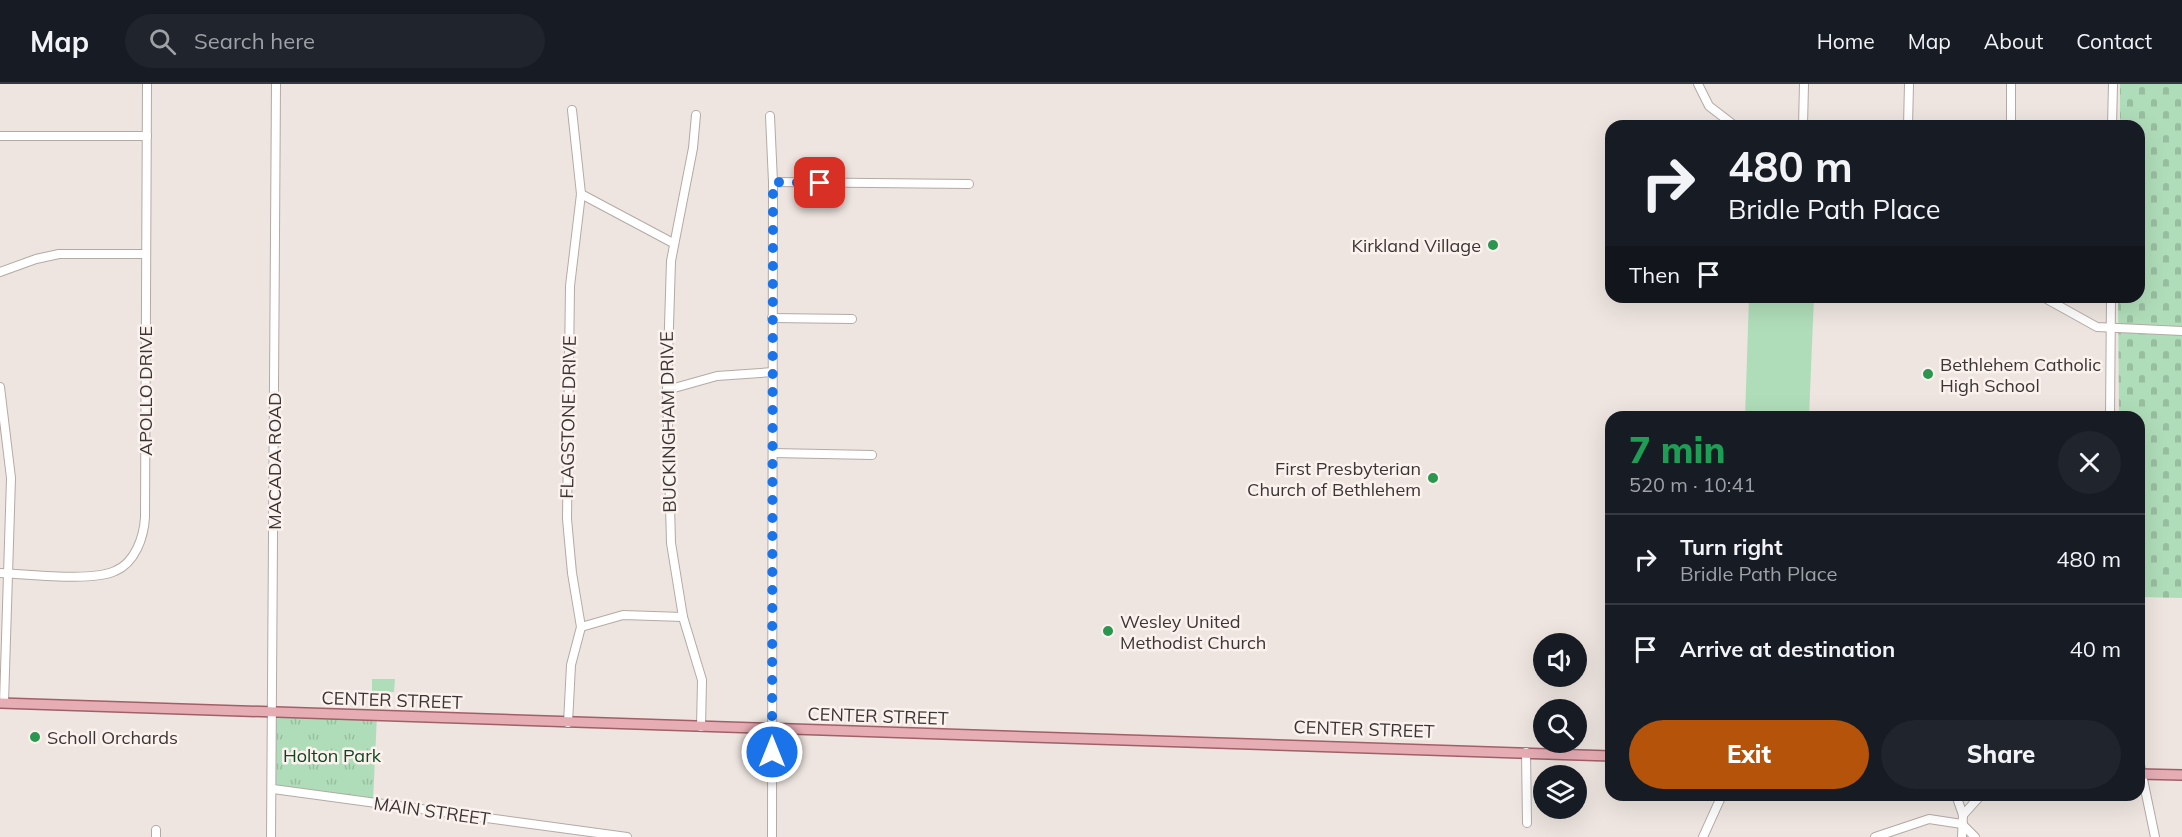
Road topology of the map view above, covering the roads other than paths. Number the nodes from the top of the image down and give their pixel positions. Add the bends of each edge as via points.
1 (147, 84) edge
2 (276, 84) edge
3 (1698, 84) edge
4 (1804, 84) edge
5 (1909, 84) edge
6 (2011, 84) edge
7 (2113, 84) edge
8 (572, 110) dead end
9 (696, 115) dead end
10 (770, 117) dead end
11 (1727, 120) edge
12 (1803, 120) edge
13 (1908, 120) edge
14 (2011, 120) edge
15 (2112, 120) edge
16 (0, 136) edge
17 (147, 136) junction
18 (773, 182) junction
19 (969, 184) dead end
20 (581, 194) junction
21 (673, 243) junction
22 (146, 254) junction
23 (0, 272) edge
24 (2054, 303) edge
25 (2110, 303) edge
26 (772, 318) junction
27 (852, 319) dead end
28 (2110, 329) junction
29 (2182, 331) edge
30 (773, 372) junction
31 (0, 387) edge
32 (667, 390) junction
33 (2110, 411) edge
34 (773, 453) junction
35 (872, 455) dead end
36 (0, 573) edge
37 (9, 574) junction
38 (683, 617) junction
39 (581, 627) junction
40 (2, 703) edge
41 (272, 712) junction
42 (568, 723) junction
43 (701, 727) junction
44 (772, 729) junction
45 (1526, 752) junction
46 (1605, 756) edge
47 (2145, 774) edge
48 (2182, 775) edge
49 (273, 789) junction
50 (2145, 795) edge
51 (1719, 801) edge
52 (1958, 801) edge
53 (1977, 801) edge
54 (1963, 820) junction
55 (1527, 823) dead end
56 (271, 837) edge
57 (627, 837) edge
58 (772, 837) edge
59 (1703, 837) edge
60 (1875, 837) edge
61 (1962, 837) edge
62 (1975, 837) edge
63 (2155, 837) edge

1 - 17 street, APOLLO DRIVE
2 - 41 street, MACADA ROAD
3 - 11 street via 1709,106
4 - 12 street
5 - 13 street
6 - 14 street
7 - 15 street
8 - 20 street, FLAGSTONE DRIVE
9 - 21 street, BUCKINGHAM DRIVE
10 - 18 street
16 - 17 street
17 - 22 street, APOLLO DRIVE
18 - 19 street
18 - 26 street
20 - 21 street
20 - 39 street, FLAGSTONE DRIVE via 570,286 567,519
21 - 32 street, BUCKINGHAM DRIVE
22 - 23 street via 59,254
22 - 37 street, APOLLO DRIVE via 145,518 140,544 114,572 95,576
24 - 28 street via 2097,327
25 - 28 street
26 - 27 street
26 - 30 street
28 - 29 street
28 - 33 street
30 - 32 street via 717,376
30 - 34 street
31 - 37 street via 11,478
32 - 38 street, BUCKINGHAM DRIVE via 670,531
34 - 35 street
34 - 44 street
36 - 37 street, APOLLO DRIVE
37 - 40 street
38 - 39 street via 629,615
38 - 43 street, BUCKINGHAM DRIVE via 702,680
39 - 42 street, FLAGSTONE DRIVE via 571,665
40 - 41 main road, CENTER STREET
41 - 42 main road, CENTER STREET
41 - 49 street, MACADA ROAD
42 - 43 main road, CENTER STREET
43 - 44 main road, CENTER STREET
44 - 45 main road, CENTER STREET
44 - 58 street
45 - 46 main road, CENTER STREET
45 - 55 street
47 - 48 main road
49 - 56 street, MACADA ROAD
49 - 57 street, MAIN STREET
50 - 63 street
51 - 59 street
52 - 54 street
53 - 54 street
54 - 60 street via 1929,819
54 - 61 street
54 - 62 street

